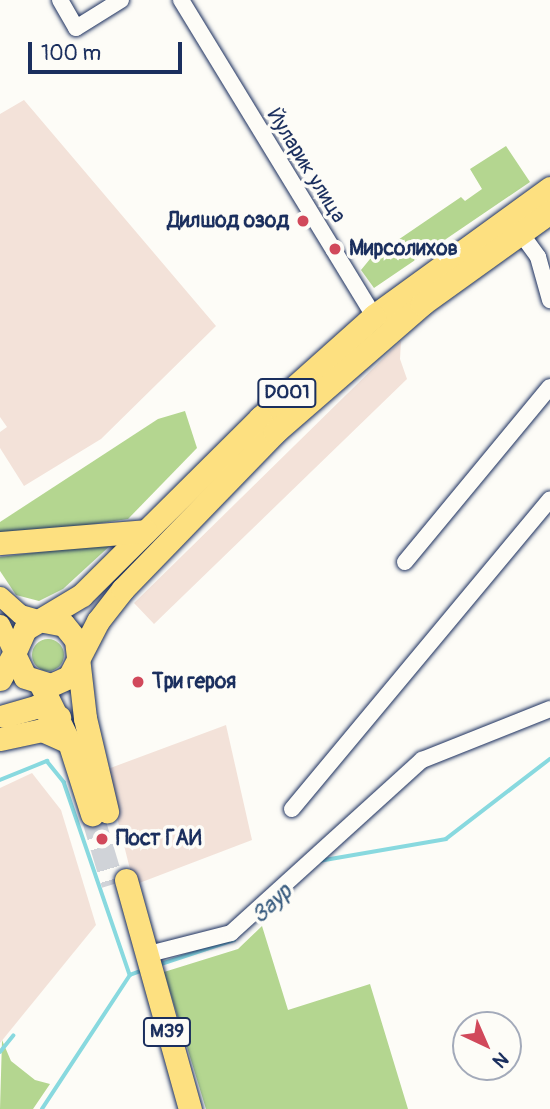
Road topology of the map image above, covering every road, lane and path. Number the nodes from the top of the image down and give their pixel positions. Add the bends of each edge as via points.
1 (60, 0) edge
2 (121, 0) edge
3 (181, 0) edge
4 (550, 188) edge
5 (550, 212) edge
6 (520, 232) junction
7 (454, 266) junction
8 (550, 300) edge
9 (374, 316) junction
10 (550, 387) edge
11 (550, 499) edge
12 (146, 531) junction
13 (0, 543) edge
14 (405, 562) dead end
15 (123, 589) junction
16 (0, 596) edge
17 (44, 621) junction
18 (0, 624) edge
19 (14, 654) junction
20 (79, 659) junction
21 (0, 679) edge
22 (41, 685) junction
23 (83, 703) junction
24 (550, 709) edge
25 (59, 717) junction
26 (2, 718) edge
27 (0, 739) edge
28 (69, 742) junction
29 (292, 808) dead end
30 (120, 882) tunnel mouth
31 (145, 955) junction
32 (190, 1109) edge

1 - 2 street via 76,28
3 - 9 street, Йуларик улица
4 - 7 highway, D001
5 - 6 highway, D001
6 - 7 highway, D001
6 - 8 street via 538,257
7 - 9 highway, D001
7 - 15 highway, D001 via 310,398
9 - 12 highway, D001
10 - 14 street
11 - 29 street
12 - 13 highway
12 - 17 highway, D001 via 82,595
15 - 20 highway, D001
15 - 23 highway via 97,645
16 - 17 main road via 20,614
17 - 19 highway via 25,629
17 - 20 highway via 71,632
18 - 19 main road
19 - 21 highway
19 - 22 highway via 25,677
20 - 22 highway via 69,677
20 - 23 highway
22 - 25 highway
22 - 26 highway
23 - 28 highway via 100,812
24 - 31 street via 422,760 231,933
25 - 26 highway via 38,706
25 - 28 highway
27 - 28 highway via 42,730
30 - 31 highway, M39
31 - 32 highway, M39

